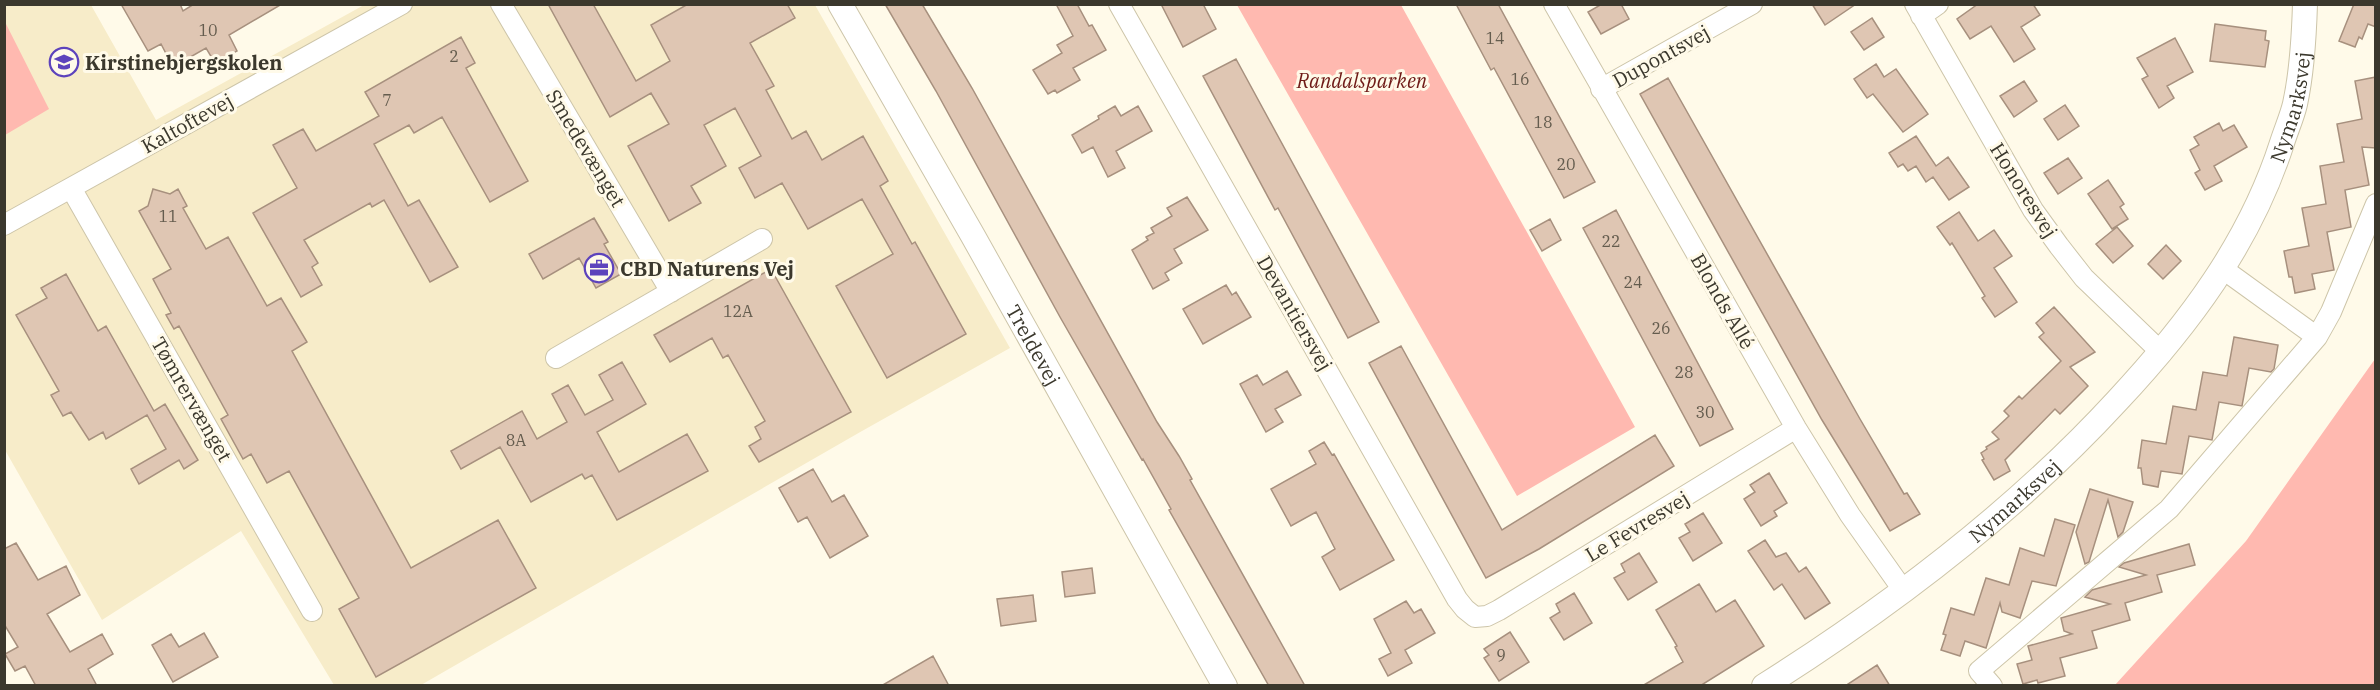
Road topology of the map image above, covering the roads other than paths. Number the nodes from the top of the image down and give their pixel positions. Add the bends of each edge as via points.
1 (402, 4) edge
2 (501, 4) edge
3 (840, 4) edge
4 (1119, 4) edge
5 (1554, 4) edge
6 (1752, 4) edge
7 (1938, 4) edge
8 (2305, 4) edge
9 (1918, 10) edge
10 (1601, 89) junction
11 (71, 188) junction
12 (2376, 204) edge
13 (4, 225) edge
14 (762, 239) dead end
15 (2223, 269) junction
16 (671, 292) junction
17 (2317, 337) junction
18 (2162, 353) junction
19 (555, 358) dead end
20 (1796, 428) junction
21 (1903, 590) junction
22 (312, 611) dead end
23 (1475, 617) joint
24 (1225, 686) edge
25 (1764, 686) edge
26 (1992, 686) edge

1 - 11 street, Kaltoftevej
2 - 16 street, Smedevænget
3 - 24 street, Treldevej
4 - 23 street, Devantiersvej via 1457,599
5 - 10 street, Blonds Allé
6 - 10 street, Dupontsvej
7 - 9 street
8 - 15 street, Nymarksvej via 2295,105 2272,175
9 - 18 street, Honoresvej via 2033,210 2084,278
10 - 20 street, Blonds Allé
11 - 13 street, Kaltoftevej
11 - 22 street, Tømrervænget
12 - 17 street
14 - 16 street
15 - 17 street
15 - 18 street, Nymarksvej
16 - 19 street
17 - 26 street via 2169,509 1979,671
18 - 21 street, Nymarksvej via 2077,444 1984,529
20 - 21 street, Blonds Allé
20 - 23 street, Le Fevresvej via 1499,610
21 - 25 street, Nymarksvej

